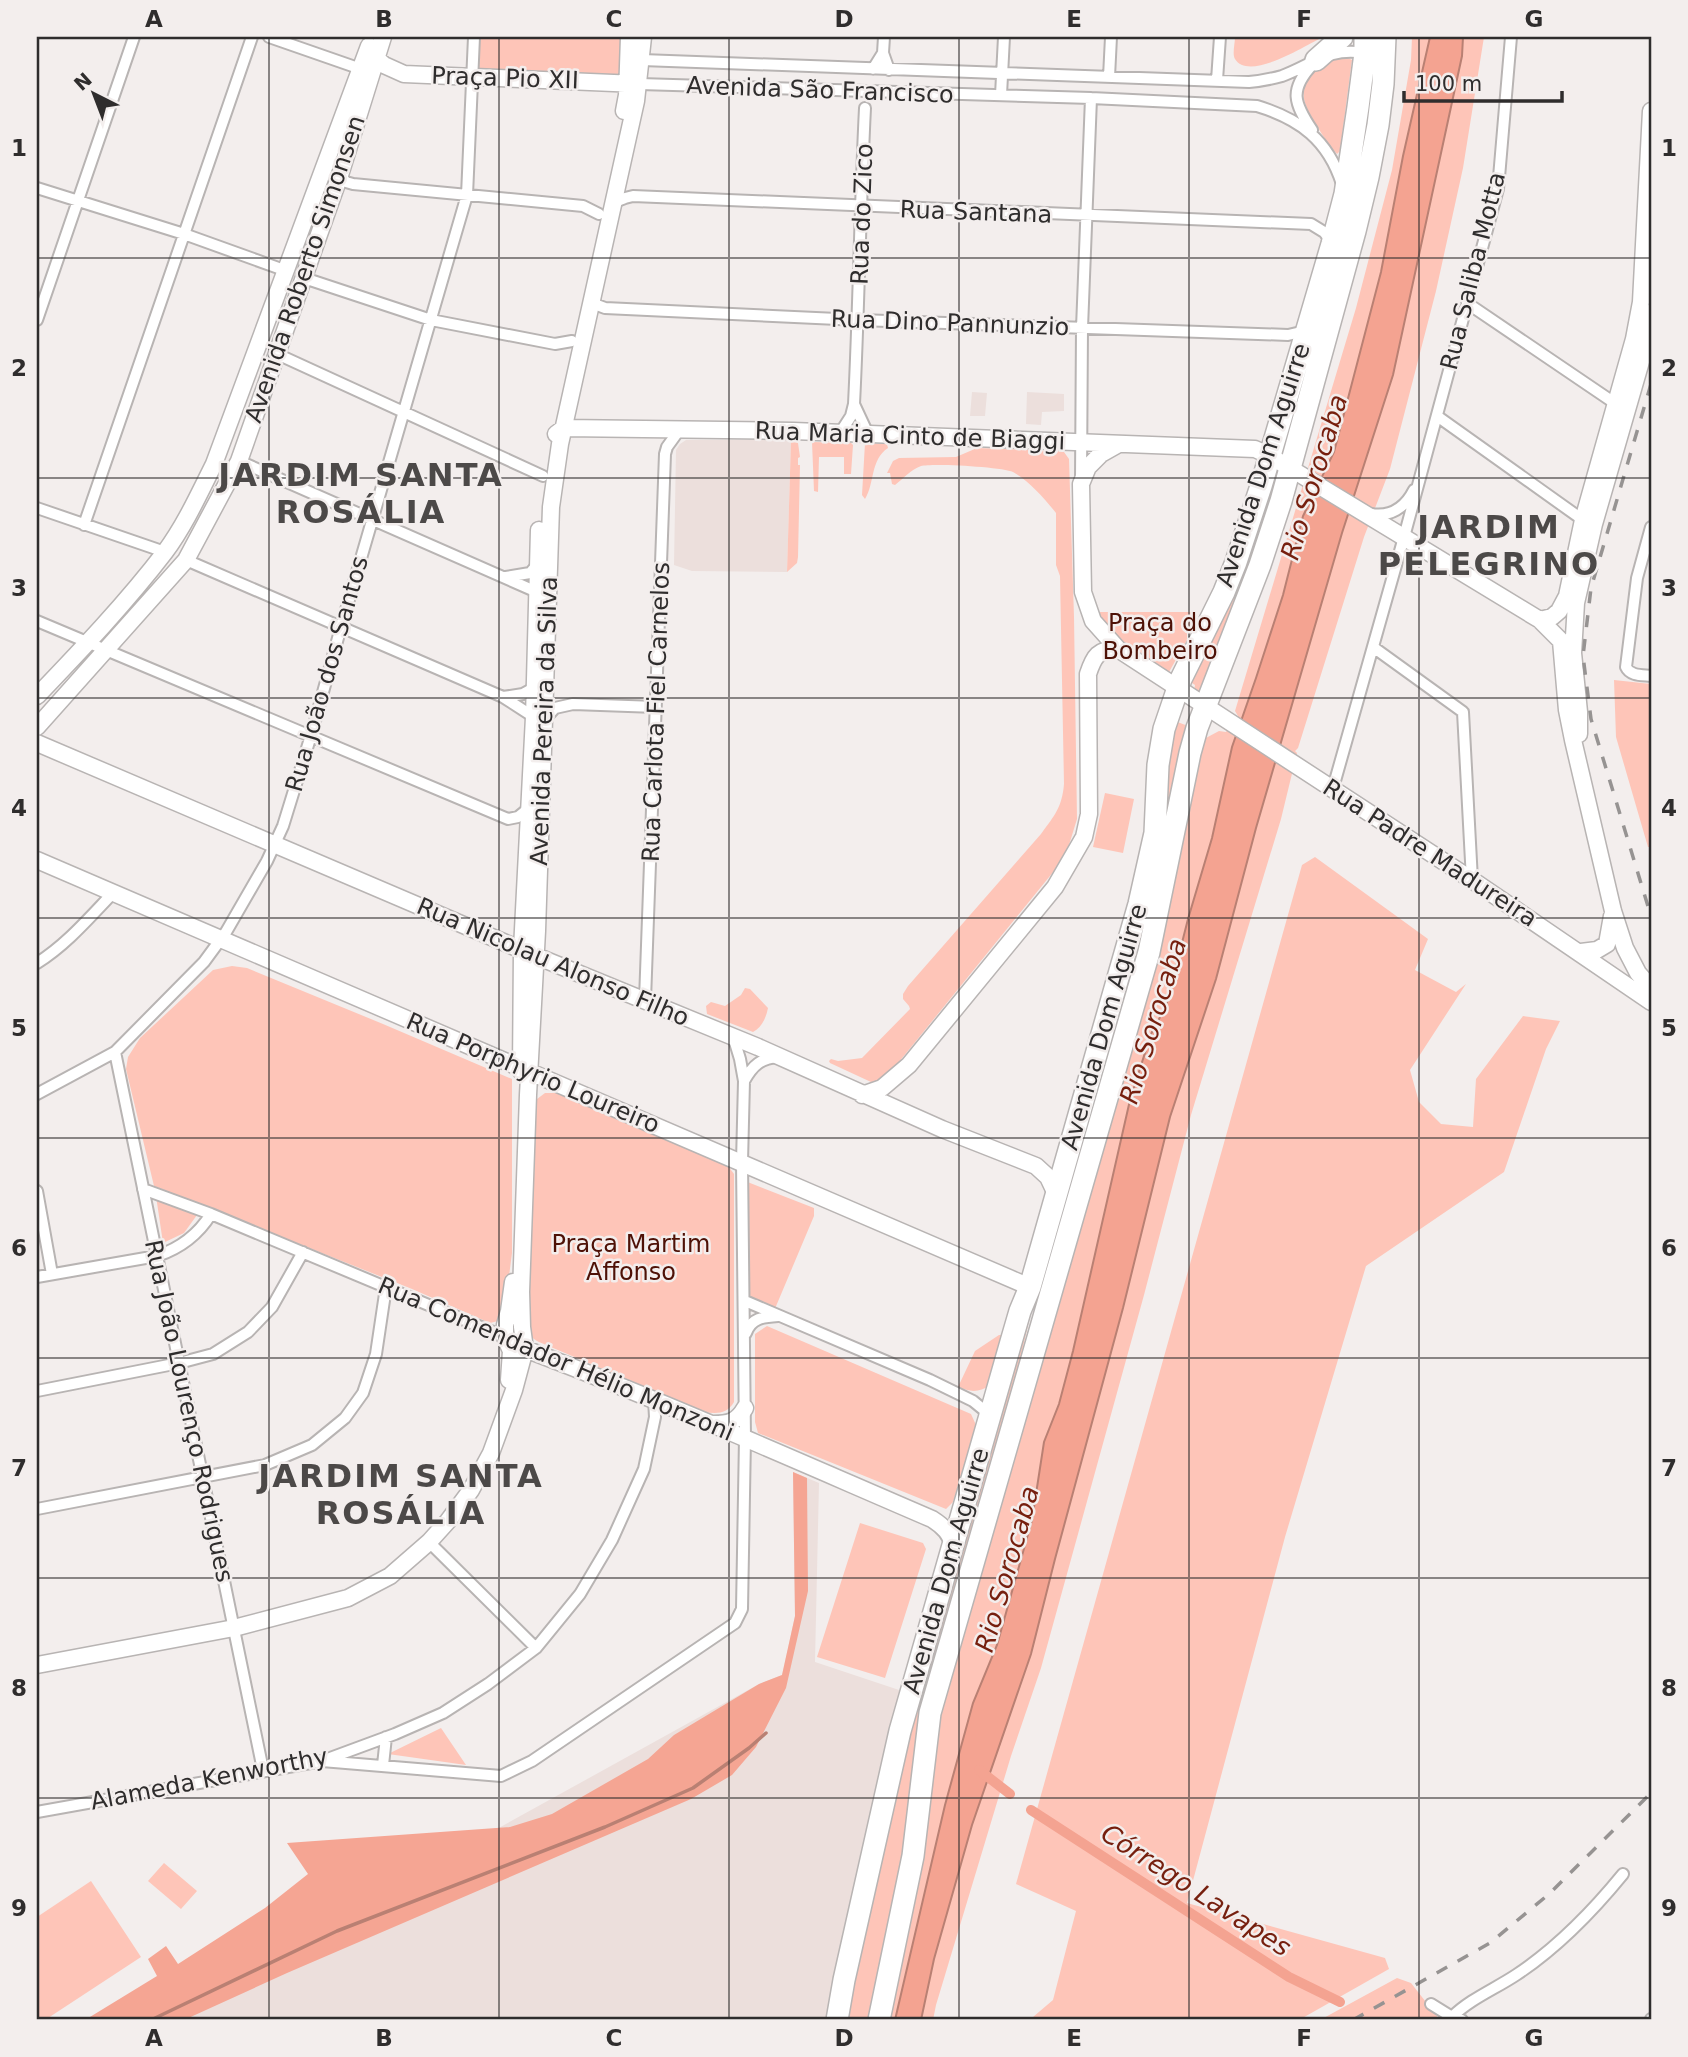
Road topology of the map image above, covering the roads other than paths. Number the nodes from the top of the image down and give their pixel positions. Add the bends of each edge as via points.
1 (134, 37) edge
2 (252, 37) edge
3 (269, 37) edge
4 (372, 37) edge
5 (378, 37) edge
6 (383, 37) edge
7 (474, 37) edge
8 (629, 37) edge
9 (643, 37) edge
10 (884, 37) edge
11 (1004, 37) edge
12 (1111, 37) edge
13 (1220, 37) edge
14 (1342, 37) edge
15 (1385, 37) edge
16 (1511, 37) edge
17 (1365, 45) edge
18 (883, 54) junction
19 (376, 58) junction
20 (642, 60) junction
21 (1316, 60) junction
22 (361, 69) junction
23 (873, 69) junction
24 (889, 70) junction
25 (1002, 72) junction
26 (404, 74) junction
27 (471, 76) junction
28 (1109, 77) junction
29 (1217, 80) junction
30 (633, 84) junction
31 (1382, 85) junction
32 (857, 91) junction
33 (873, 91) junction
34 (1001, 95) junction
35 (1091, 98) junction
36 (362, 102) junction
37 (865, 108) junction
38 (1651, 111) edge
39 (338, 131) junction
40 (1316, 138) junction
41 (340, 175) junction
42 (37, 188) edge
43 (1345, 194) junction
44 (467, 195) junction
45 (77, 200) junction
46 (612, 204) junction
47 (860, 207) junction
48 (599, 214) junction
49 (1086, 216) junction
50 (184, 234) junction
51 (1332, 244) junction
52 (284, 270) junction
53 (304, 278) junction
54 (592, 298) junction
55 (1467, 303) junction
56 (1651, 313) edge
57 (37, 320) edge
58 (431, 320) junction
59 (859, 320) junction
60 (1308, 325) junction
61 (1082, 328) junction
62 (572, 341) junction
63 (277, 354) junction
64 (854, 404) junction
65 (1616, 404) junction
66 (404, 412) junction
67 (1437, 415) junction
68 (680, 429) junction
69 (557, 433) junction
70 (840, 433) junction
71 (868, 434) junction
72 (1082, 442) junction
73 (1119, 444) junction
74 (1270, 456) junction
75 (239, 461) junction
76 (1424, 461) junction
77 (1295, 471) junction
78 (543, 476) junction
79 (1081, 484) junction
80 (37, 508) edge
81 (1365, 513) junction
82 (372, 519) junction
83 (1588, 522) junction
84 (84, 524) junction
85 (1651, 527) edge
86 (1404, 537) junction
87 (165, 552) junction
88 (186, 559) junction
89 (537, 565) junction
90 (503, 577) junction
91 (537, 592) junction
92 (1540, 620) junction
93 (37, 621) edge
94 (341, 627) junction
95 (88, 642) junction
96 (1373, 647) junction
97 (1118, 649) junction
98 (106, 650) junction
99 (1651, 676) edge
100 (1178, 688) junction
101 (540, 691) junction
102 (37, 696) edge
103 (503, 697) junction
104 (573, 704) junction
105 (656, 707) junction
106 (1211, 710) junction
107 (539, 718) junction
108 (37, 727) edge
109 (311, 737) junction
110 (37, 743) edge
111 (1578, 761) junction
112 (1333, 789) junction
113 (529, 808) junction
114 (274, 844) junction
115 (37, 860) edge
116 (1472, 880) junction
117 (113, 893) junction
118 (1613, 911) junction
119 (222, 940) junction
120 (1580, 952) junction
121 (529, 953) junction
122 (37, 963) edge
123 (557, 965) junction
124 (535, 978) junction
125 (1651, 988) edge
126 (645, 1000) junction
127 (1651, 1002) edge
128 (733, 1036) junction
129 (758, 1047) junction
130 (115, 1052) junction
131 (781, 1057) junction
132 (525, 1069) junction
133 (744, 1081) junction
134 (37, 1094) edge
135 (862, 1095) junction
136 (742, 1162) junction
137 (143, 1189) junction
138 (37, 1191) edge
139 (1056, 1194) junction
140 (211, 1214) junction
141 (303, 1252) junction
142 (157, 1256) junction
143 (52, 1274) junction
144 (37, 1277) edge
145 (386, 1287) junction
146 (1030, 1287) junction
147 (745, 1301) junction
148 (781, 1316) junction
149 (505, 1337) junction
150 (745, 1340) junction
151 (525, 1349) junction
152 (541, 1355) junction
153 (179, 1363) junction
154 (519, 1371) junction
155 (997, 1388) junction
156 (37, 1391) edge
157 (1023, 1391) junction
158 (654, 1400) junction
159 (973, 1401) junction
160 (745, 1408) junction
161 (506, 1410) junction
162 (711, 1423) junction
163 (987, 1424) junction
164 (745, 1438) junction
165 (203, 1478) junction
166 (37, 1509) edge
167 (429, 1542) junction
168 (953, 1547) junction
169 (234, 1628) junction
170 (536, 1648) junction
171 (37, 1665) edge
172 (386, 1737) junction
173 (322, 1761) junction
174 (383, 1765) junction
175 (263, 1770) junction
176 (37, 1812) edge
177 (1623, 1874) dead end
178 (1431, 2004) dead end
179 (1457, 2019) edge
180 (837, 2020) edge
181 (879, 2020) edge

1 - 45 street
2 - 50 street
3 - 22 street
4 - 22 main road, Avenida Roberto Simonsen
5 - 19 main road via 373,52
6 - 19 main road, Avenida Roberto Simonsen
7 - 27 street, Rua João dos Santos
8 - 30 main road, Avenida Pereira da Silva
9 - 20 main road, Avenida Pereira da Silva
10 - 18 street
11 - 25 street
12 - 28 street
13 - 29 street
14 - 21 highway
15 - 31 highway, Avenida Dom Aguirre
16 - 55 street, Rua Saliba Motta via 1498,189
17 - 21 street, Avenida São Francisco
17 - 31 highway via 1379,65
17 - 43 highway, Avenida Dom Aguirre
18 - 23 street
18 - 24 street
19 - 26 main road, Praça Pio XII
19 - 36 main road, Avenida Roberto Simonsen
20 - 23 street, Avenida São Francisco
20 - 30 main road, Avenida Pereira da Silva
21 - 29 street, Avenida São Francisco via 1267,80
21 - 40 street via 1296,88 1301,114
22 - 36 main road via 366,74
22 - 39 main road, Avenida Roberto Simonsen
23 - 24 street, Avenida São Francisco
24 - 25 street, Avenida São Francisco
25 - 28 street, Avenida São Francisco
25 - 34 street
26 - 27 main road, Praça Pio XII
26 - 36 main road via 376,79
27 - 30 main road, Praça Pio XII
27 - 44 street, Rua João dos Santos
28 - 29 street, Avenida São Francisco
30 - 32 street, Avenida São Francisco
30 - 46 main road, Avenida Pereira da Silva
30 - 48 main road, Avenida Pereira da Silva
31 - 77 highway, Avenida Dom Aguirre via 1365,191
32 - 33 street, Avenida São Francisco
32 - 37 street, Rua do Zico
33 - 34 street, Avenida São Francisco
33 - 37 street, Rua do Zico
34 - 35 street, Avenida São Francisco
35 - 40 street, Avenida São Francisco via 1257,106 1289,118
35 - 49 street
36 - 41 main road, Avenida Roberto Simonsen
37 - 47 street, Rua do Zico
38 - 65 main road via 1641,302
39 - 41 main road via 334,160
39 - 52 main road, Avenida Roberto Simonsen
40 - 43 street, Avenida São Francisco via 1334,161
41 - 44 street via 353,184
41 - 53 main road, Avenida Roberto Simonsen
42 - 45 street
43 - 51 highway, Avenida Dom Aguirre
44 - 48 street via 583,206
44 - 58 street, Rua João dos Santos
45 - 50 street
45 - 57 street
46 - 47 street, Rua Santana via 633,196
46 - 54 main road, Avenida Pereira da Silva
47 - 49 street, Rua Santana
47 - 59 street, Rua do Zico
48 - 62 main road, Avenida Pereira da Silva
49 - 51 street, Rua Santana via 1311,225 1324,232
49 - 61 street
50 - 52 street
50 - 84 street
51 - 60 highway, Avenida Dom Aguirre
52 - 87 main road, Avenida Roberto Simonsen via 214,464
53 - 58 street
53 - 63 main road, Avenida Roberto Simonsen
54 - 59 street, Rua Dino Pannunzio via 605,308
54 - 69 main road, Avenida Pereira da Silva
55 - 65 street
55 - 67 street, Rua Saliba Motta
56 - 83 main road via 1644,351
58 - 62 street via 555,344
58 - 66 street, Rua João dos Santos
59 - 61 street, Rua Dino Pannunzio
59 - 64 street, Rua do Zico
60 - 61 street, Rua Dino Pannunzio via 1288,335
60 - 74 highway, Avenida Dom Aguirre
61 - 72 street
62 - 69 main road, Avenida Pereira da Silva
63 - 66 street
63 - 75 main road, Avenida Roberto Simonsen
64 - 70 street, Rua do Zico
64 - 71 street, Rua do Zico
65 - 83 main road
66 - 78 street
66 - 82 street, Rua João dos Santos
67 - 76 street, Rua Saliba Motta
67 - 83 street
68 - 69 main road, Rua Maria Cinto de Biaggi
68 - 70 main road, Rua Maria Cinto de Biaggi
68 - 105 street, Rua Carlota Fiel Carnelos via 665,454
69 - 78 main road, Avenida Pereira da Silva
69 - 101 main road, Avenida Pereira da Silva
70 - 71 main road, Rua Maria Cinto de Biaggi
71 - 72 main road, Rua Maria Cinto de Biaggi
72 - 73 main road, Rua Maria Cinto de Biaggi
72 - 79 street
73 - 74 main road, Rua Maria Cinto de Biaggi via 1255,449
73 - 79 main road via 1094,460
74 - 77 main road, Rua Maria Cinto de Biaggi
74 - 100 highway, Avenida Dom Aguirre via 1236,562
75 - 82 street
75 - 88 main road, Avenida Roberto Simonsen
76 - 81 street, Rua Saliba Motta via 1410,498 1399,509 1390,514
76 - 86 street, Rua Saliba Motta
77 - 81 main road, Rua Maria Cinto de Biaggi
77 - 106 highway, Avenida Dom Aguirre
78 - 89 main road, Avenida Pereira da Silva
79 - 97 main road via 1083,592 1093,621
80 - 84 street
81 - 86 main road, Rua Maria Cinto de Biaggi
82 - 90 street
82 - 94 street, Rua João dos Santos
83 - 92 main road via 1567,597 1552,617
83 - 111 main road via 1573,653
84 - 87 street
85 - 99 street via 1637,578 1626,667
86 - 92 main road, Rua Maria Cinto de Biaggi
86 - 96 street, Rua Saliba Motta
87 - 95 main road, Avenida Roberto Simonsen
88 - 94 street
88 - 98 main road, Avenida Roberto Simonsen
89 - 90 street via 530,573
89 - 91 main road, Avenida Pereira da Silva
90 - 91 street
91 - 101 main road, Avenida Pereira da Silva
92 - 111 main road, Rua Maria Cinto de Biaggi via 1561,641 1567,710
93 - 95 street
94 - 103 street
94 - 109 street, Rua João dos Santos
95 - 98 street
95 - 102 main road, Avenida Roberto Simonsen
96 - 112 street, Rua Saliba Motta
96 - 116 street via 1463,712
97 - 100 main road
97 - 135 main road via 1099,653 1088,674 1089,814 1076,852 1055,887 909,1065 882,1088
98 - 108 main road, Avenida Roberto Simonsen
98 - 109 street
100 - 106 main road
100 - 139 highway, Avenida Dom Aguirre via 1164,729 1155,833 1139,904
101 - 103 street
101 - 104 street
101 - 107 main road, Avenida Pereira da Silva
103 - 107 street
104 - 105 street
104 - 107 street
105 - 126 street, Rua Carlota Fiel Carnelos
106 - 112 main road, Rua Padre Madureira
106 - 157 highway, Avenida Dom Aguirre via 1190,753 1149,952
107 - 113 main road, Avenida Pereira da Silva
107 - 121 main road, Avenida Pereira da Silva
109 - 113 street via 508,819
109 - 114 street, Rua João dos Santos
110 - 114 main road, Rua Nicolau Alonso Filho
111 - 118 main road
112 - 116 main road, Rua Padre Madureira
113 - 121 main road, Avenida Pereira da Silva
114 - 119 street, Rua João dos Santos
114 - 121 main road, Rua Nicolau Alonso Filho
115 - 117 main road, Rua Porphyrio Loureiro
116 - 120 main road, Rua Padre Madureira
117 - 119 main road, Rua Porphyrio Loureiro
117 - 122 street via 78,930
118 - 120 main road via 1607,944
118 - 125 main road via 1625,948
119 - 130 street, Rua João dos Santos
119 - 132 main road, Rua Porphyrio Loureiro
120 - 127 main road, Rua Padre Madureira
121 - 123 main road, Rua Nicolau Alonso Filho
121 - 124 main road, Avenida Pereira da Silva
121 - 132 main road, Avenida Pereira da Silva
123 - 124 main road
123 - 126 main road, Rua Nicolau Alonso Filho
124 - 132 main road, Avenida Pereira da Silva
126 - 128 main road, Rua Nicolau Alonso Filho
128 - 129 main road, Rua Nicolau Alonso Filho
128 - 133 street
129 - 131 main road, Rua Nicolau Alonso Filho
129 - 133 street
130 - 134 street, Rua João dos Santos
130 - 137 street, Rua João Lourenço Rodrigues
131 - 133 street via 756,1063
131 - 135 main road, Rua Nicolau Alonso Filho
132 - 136 main road, Rua Porphyrio Loureiro
132 - 149 main road, Avenida Pereira da Silva via 517,1253
132 - 151 main road, Avenida Pereira da Silva via 521,1292
133 - 136 street
135 - 139 main road, Rua Nicolau Alonso Filho via 1036,1166
136 - 146 main road, Rua Porphyrio Loureiro
136 - 147 street
137 - 140 street, Rua Comendador Hélio Monzoni
137 - 142 street, Rua João Lourenço Rodrigues
138 - 143 street
139 - 146 highway, Avenida Dom Aguirre
140 - 141 street, Rua Comendador Hélio Monzoni
140 - 142 street via 191,1239
141 - 145 street, Rua Comendador Hélio Monzoni
141 - 153 street via 272,1307 248,1332 213,1354
142 - 143 street
142 - 153 street, Rua João Lourenço Rodrigues
143 - 144 street
145 - 149 street, Rua Comendador Hélio Monzoni
145 - 165 street via 376,1354 363,1393 345,1418 312,1445 265,1465
146 - 155 highway, Avenida Dom Aguirre
146 - 157 highway via 1038,1296
147 - 148 street
147 - 150 street
148 - 150 street via 755,1320
148 - 159 street
149 - 151 main road, Rua Comendador Hélio Monzoni
149 - 161 main road, Avenida Pereira da Silva via 511,1351
150 - 160 street
151 - 152 main road, Rua Comendador Hélio Monzoni
151 - 154 main road, Avenida Pereira da Silva
152 - 154 main road
152 - 158 main road, Rua Comendador Hélio Monzoni
153 - 156 street
153 - 165 street, Rua João Lourenço Rodrigues
154 - 161 main road, Avenida Pereira da Silva
155 - 159 street
155 - 163 highway, Avenida Dom Aguirre
157 - 181 highway, Avenida Dom Aguirre via 930,1713 913,1856
158 - 162 main road, Rua Comendador Hélio Monzoni
158 - 170 street, Alameda Kenworthy via 655,1417 643,1469 612,1540 580,1594
159 - 163 street via 984,1410
160 - 162 main road via 734,1422
160 - 164 street
161 - 167 main road, Avenida Pereira da Silva via 471,1490
162 - 164 main road, Rua Comendador Hélio Monzoni
163 - 168 highway, Avenida Dom Aguirre
164 - 168 main road, Rua Comendador Hélio Monzoni via 932,1519 943,1526
164 - 174 street via 743,1609 734,1623 532,1760 501,1776
165 - 166 street
165 - 169 street, Rua João Lourenço Rodrigues
167 - 169 main road, Avenida Pereira da Silva via 390,1576 348,1598
167 - 170 street
168 - 180 highway, Avenida Dom Aguirre via 900,1731
169 - 171 main road, Avenida Pereira da Silva
169 - 175 street, Rua João Lourenço Rodrigues
170 - 172 street, Alameda Kenworthy via 443,1713
172 - 173 street, Alameda Kenworthy
172 - 174 street
173 - 174 street
173 - 175 street, Alameda Kenworthy
175 - 176 street, Alameda Kenworthy
177 - 179 street via 1561,1940 1477,1998
178 - 179 street

